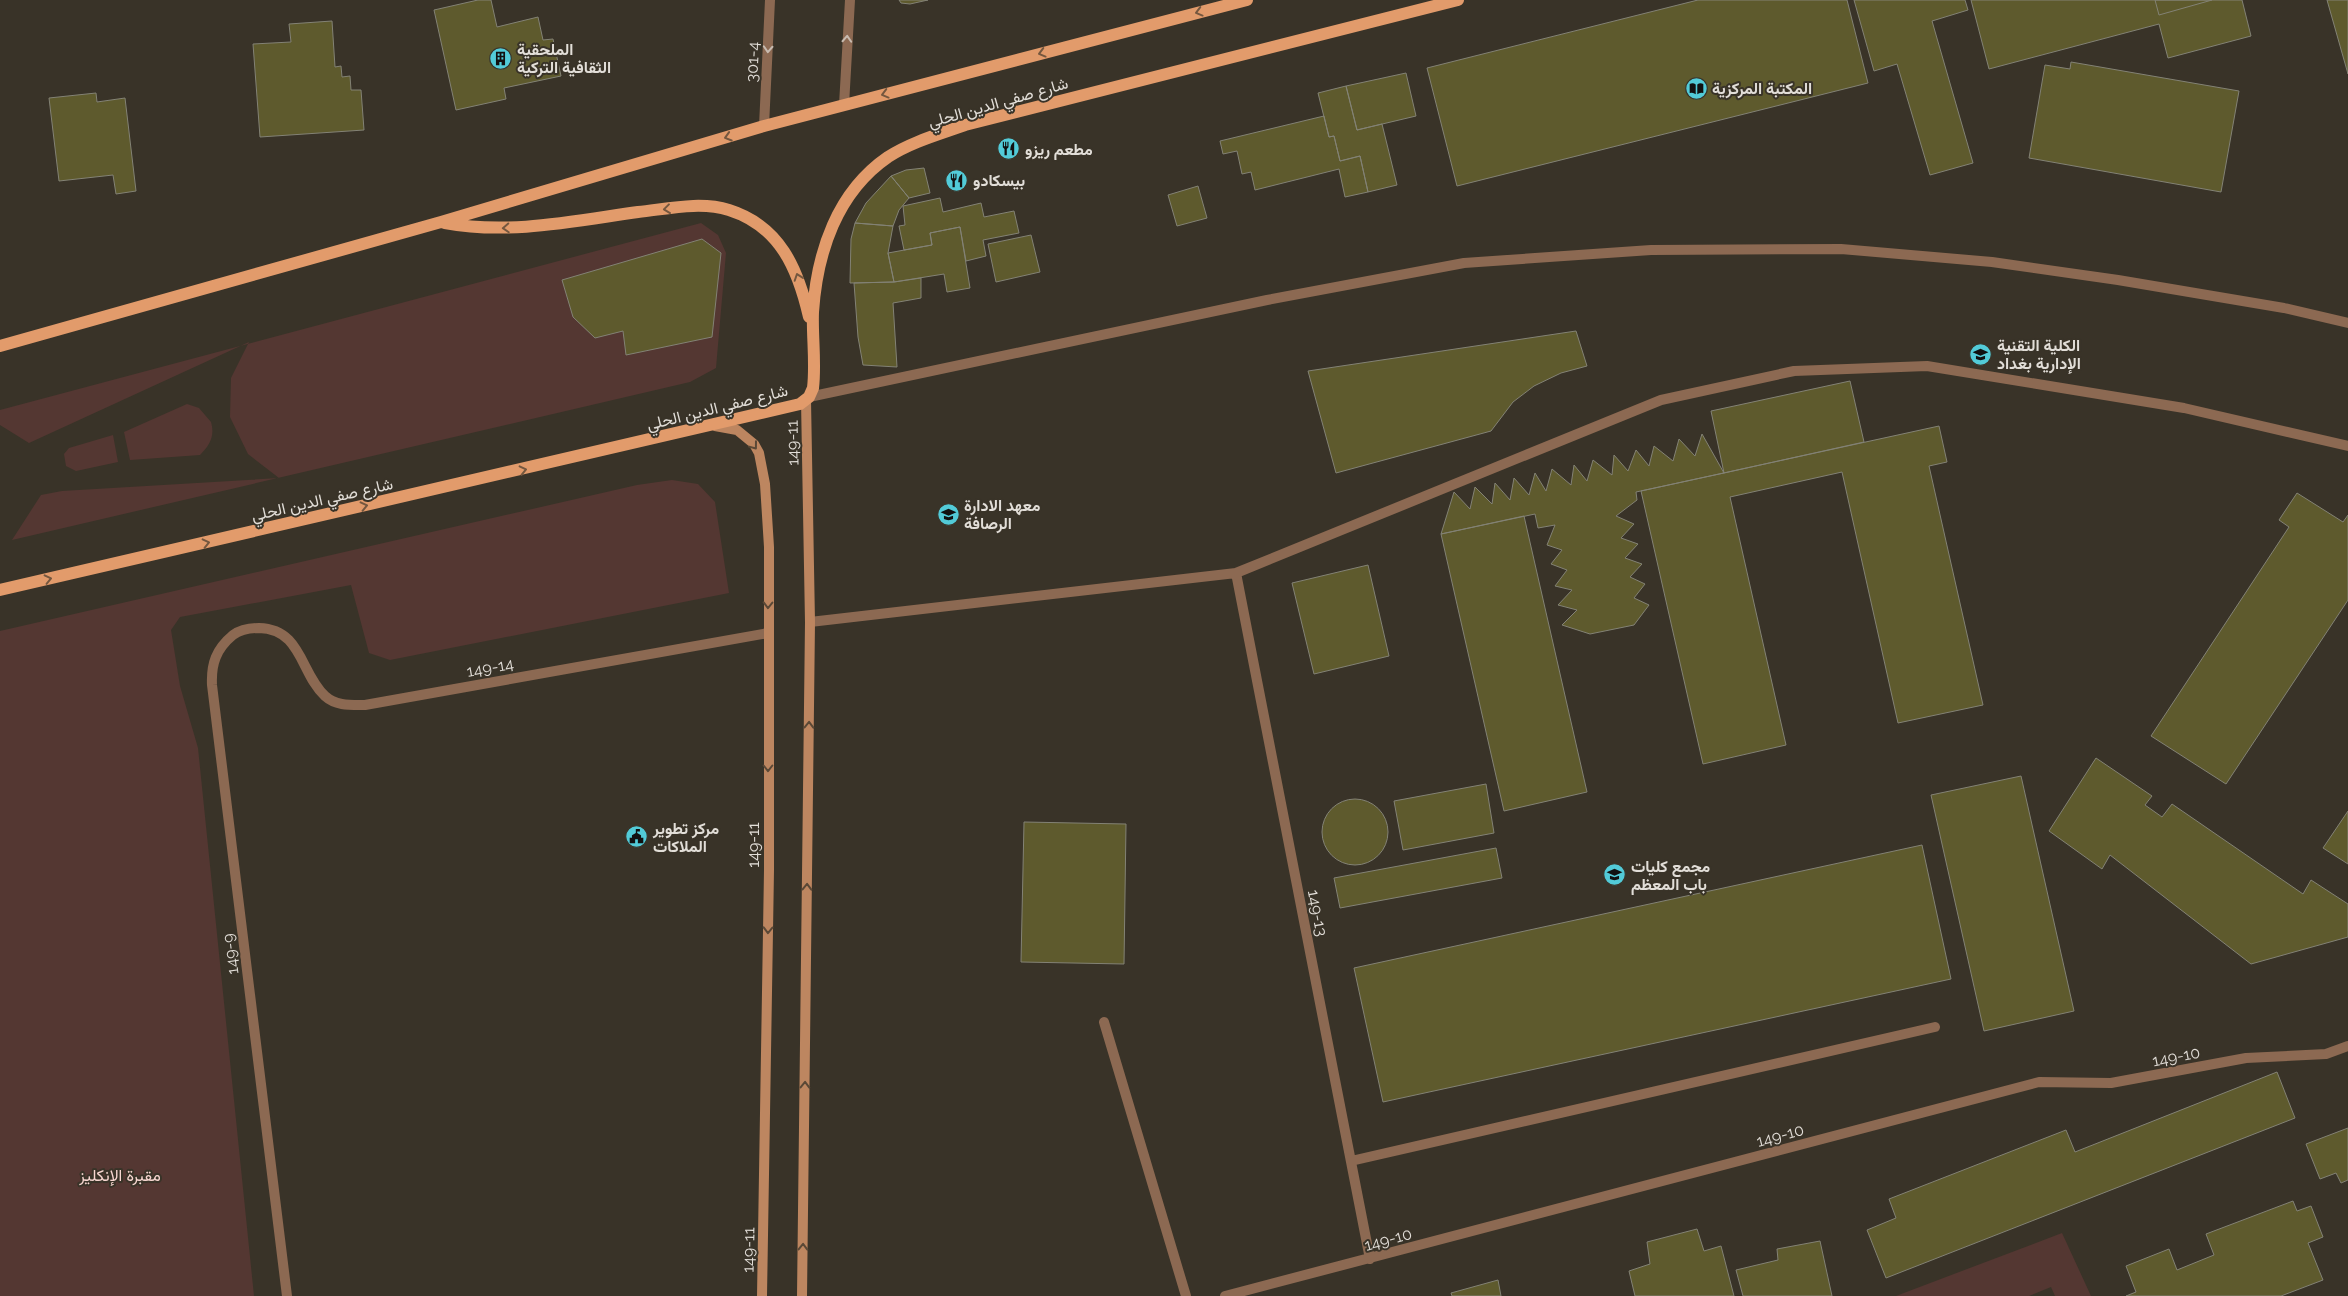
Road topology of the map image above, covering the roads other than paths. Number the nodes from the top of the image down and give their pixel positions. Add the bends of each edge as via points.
1 (770, 0) edge
2 (850, 0) edge
3 (1247, 0) edge
4 (1458, 0) edge
5 (844, 105) junction
6 (764, 126) junction
7 (442, 222) junction
8 (2348, 323) edge
9 (812, 342) junction
10 (0, 346) edge
11 (808, 398) junction
12 (712, 426) junction
13 (2348, 446) edge
14 (1236, 573) junction
15 (0, 590) edge
16 (810, 622) junction
17 (251, 628) joint
18 (768, 632) junction
19 (1104, 1022) dead end
20 (1936, 1027) dead end
21 (2348, 1046) edge
22 (1351, 1161) junction
23 (1370, 1259) junction
24 (287, 1296) edge
25 (762, 1296) edge
26 (802, 1296) edge
27 (1186, 1296) edge
28 (1225, 1296) edge

1 -> 6 street, 301-4
5 -> 2 street
3 -> 5 main road
4 - 9 main road, شارع صفي الدين الحلي via 965,125 889,156 848,196 830,228 818,274
5 - 6 main road
6 -> 7 main road
9 -> 7 main road via 797,271 780,244 757,223 729,210 697,205 493,228
7 - 10 main road
8 - 11 street via 2264,304 1992,262 1842,249 1651,250 1464,263 1267,300
9 - 11 main road, شارع صفي الدين الحلي via 814,384
11 - 12 main road, شارع صفي الدين الحلي via 800,404
11 - 16 street, 149-11
15 -> 12 main road, شارع صفي الدين الحلي
12 -> 18 street, 149-11 via 725,426 747,437 763,465 769,547
13 - 14 street via 2184,408 1927,366 1794,371 1661,400
14 - 16 street
14 - 22 street, 149-13
26 -> 16 street, 149-11
17 - 18 street, 149-14 via 267,628 293,644 313,681 325,696 341,705 365,705
17 - 24 street, 149-9 via 224,642 216,654 212,685
18 -> 25 street, 149-11 via 769,870
19 - 27 street
20 - 22 street
21 - 23 street, 149-10 via 2326,1054 2246,1058 2111,1083 2039,1082
22 - 23 street, 149-13
23 - 28 street, 149-10

